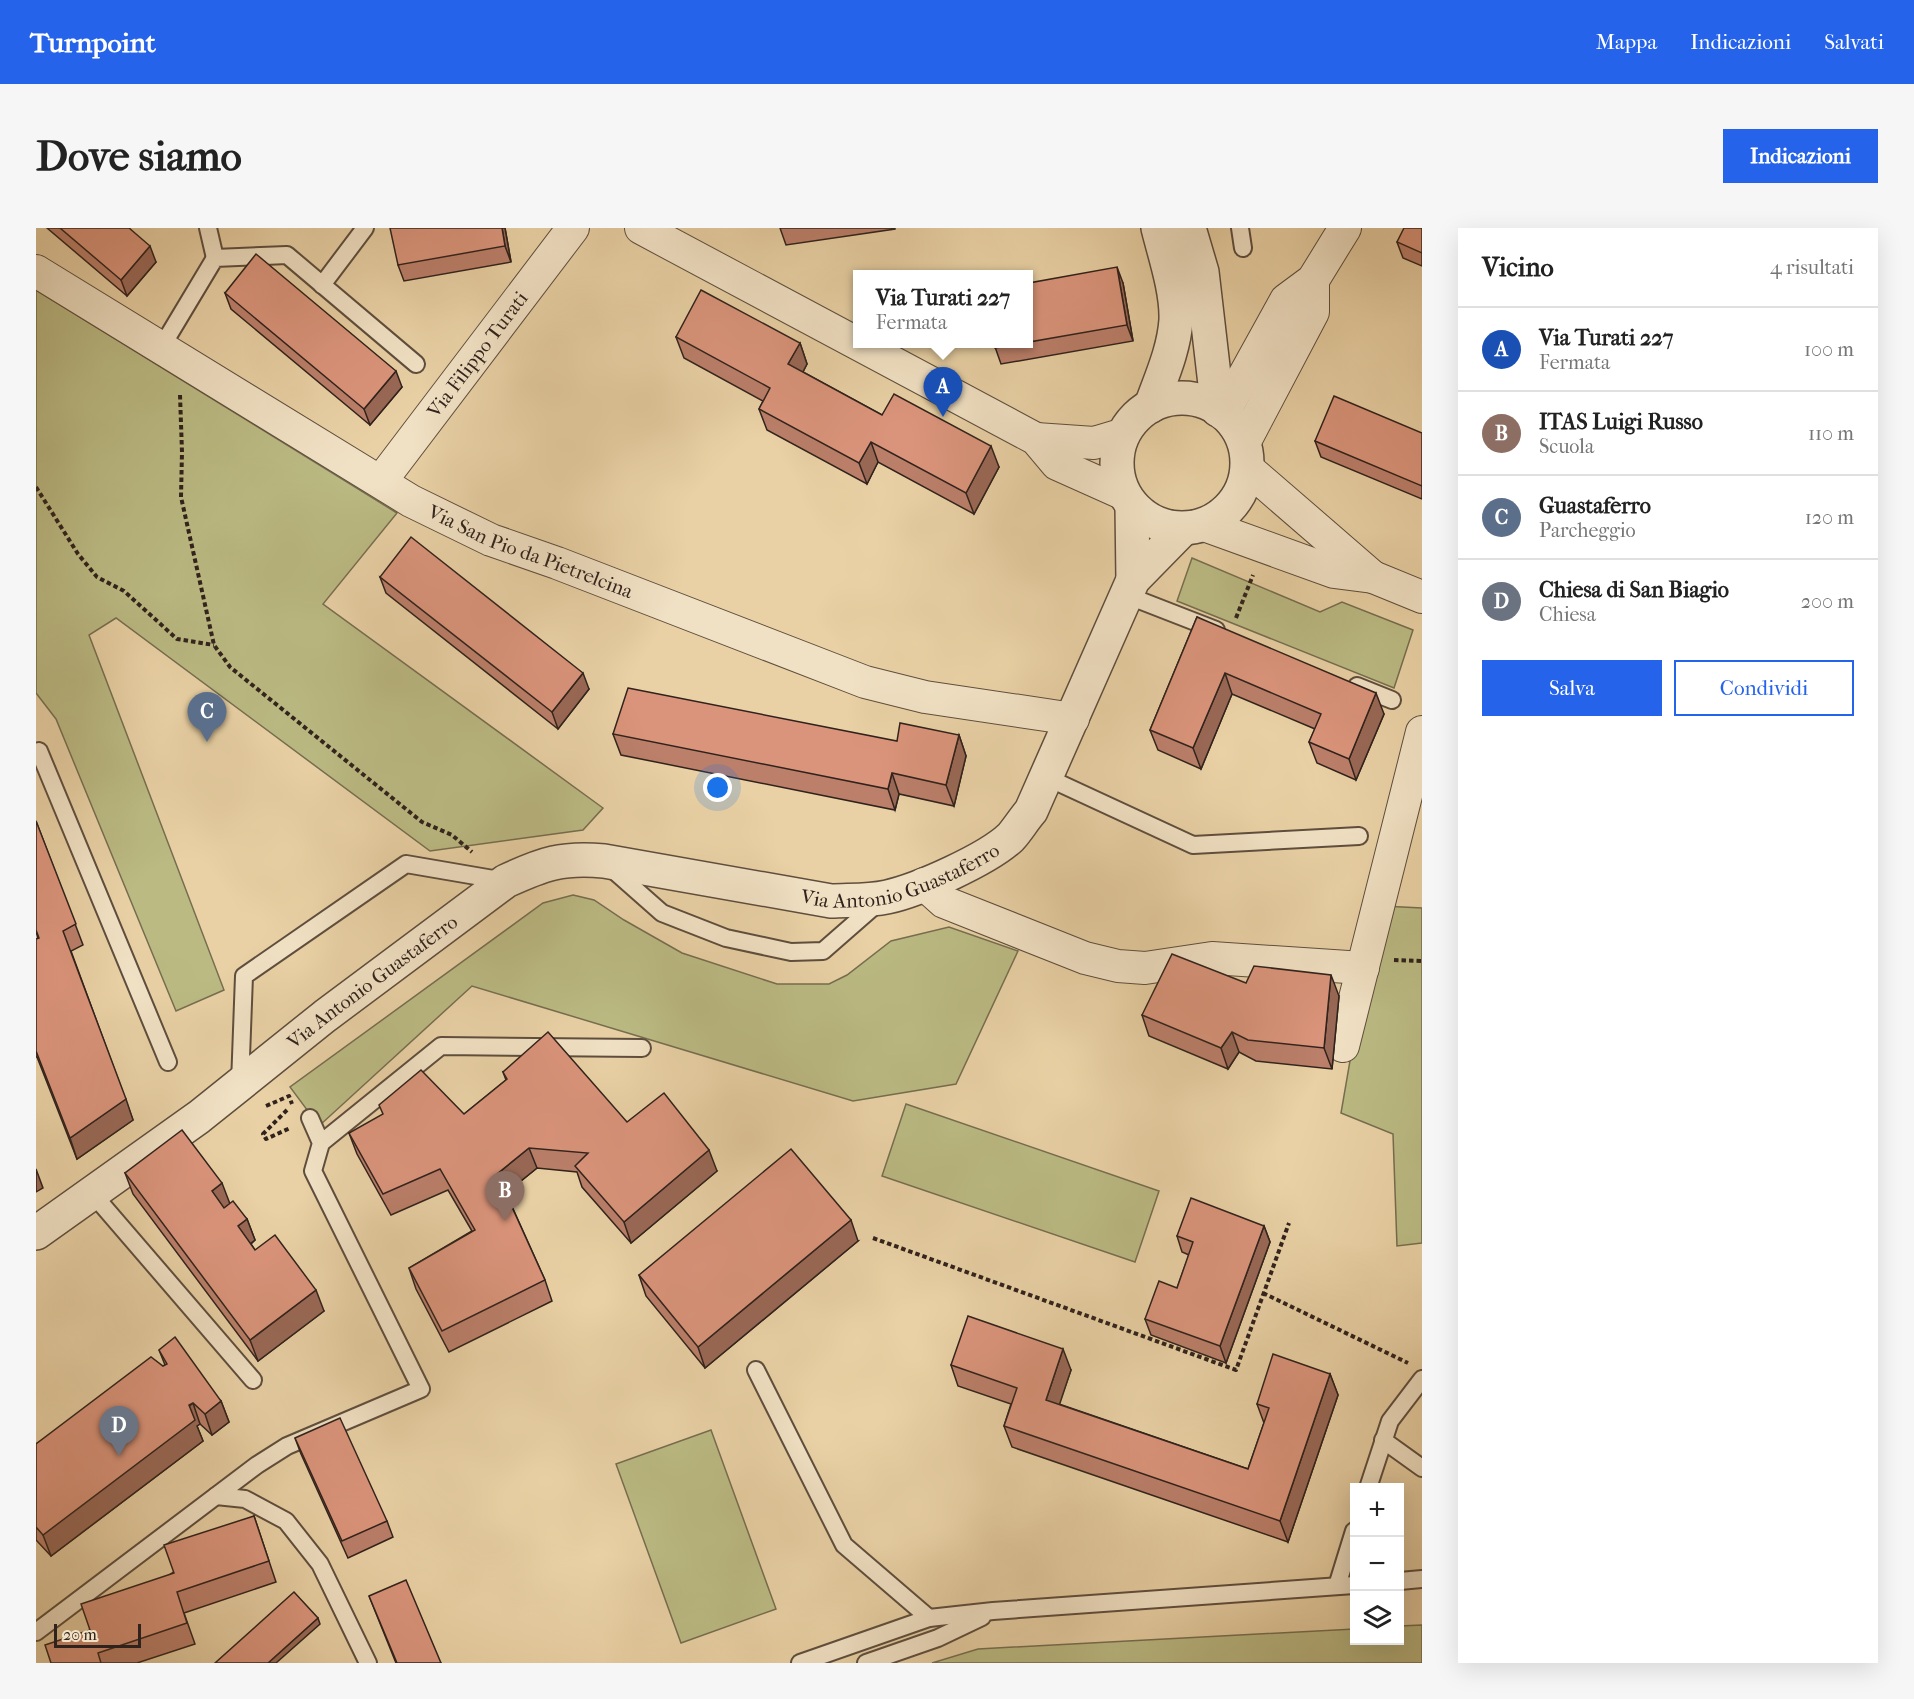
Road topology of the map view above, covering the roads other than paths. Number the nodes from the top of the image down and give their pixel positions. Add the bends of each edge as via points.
1 (208, 228) edge
2 (365, 228) edge
3 (573, 228) edge
4 (1158, 228) edge
5 (1190, 228) edge
6 (1240, 228) edge
7 (1345, 228) edge
8 (659, 232) edge
9 (1244, 248) dead end
10 (215, 258) junction
11 (36, 271) edge
12 (1313, 280) junction
13 (322, 285) junction
14 (853, 339) edge
15 (869, 348) edge
16 (172, 355) junction
17 (416, 364) dead end
18 (1152, 406) junction
19 (1221, 412) junction
20 (1124, 434) junction
21 (1036, 440) junction
22 (1245, 456) junction
23 (381, 481) junction
24 (1128, 500) junction
25 (1194, 527) junction
26 (1374, 576) junction
27 (1130, 588) junction
28 (1422, 597) edge
29 (1229, 636) edge
30 (1338, 678) edge
31 (1392, 700) dead end
32 (1073, 719) junction
33 (1422, 732) edge
34 (36, 753) edge
35 (1046, 777) junction
36 (1359, 837) dead end
37 (604, 861) junction
38 (506, 881) junction
39 (924, 884) junction
40 (886, 897) junction
41 (1376, 964) junction
42 (1343, 1046) dead end
43 (642, 1048) dead end
44 (168, 1062) dead end
45 (232, 1090) junction
46 (310, 1118) road end
47 (321, 1143) junction
48 (92, 1193) junction
49 (36, 1233) edge
50 (756, 1370) dead end
51 (1422, 1379) edge
52 (253, 1380) dead end
53 (1383, 1440) junction
54 (1422, 1468) edge
55 (1370, 1483) edge
56 (216, 1496) junction
57 (1352, 1537) edge
58 (1422, 1579) edge
59 (1404, 1581) edge
60 (1350, 1585) edge
61 (1337, 1586) junction
62 (993, 1611) junction
63 (929, 1618) junction
64 (36, 1632) edge
65 (368, 1663) edge
66 (800, 1663) edge
67 (866, 1663) edge

1 - 10 lane
2 - 13 lane
3 - 23 street, Via Filippo Turati
4 - 18 street via 1176,319 1171,351
5 - 19 street via 1202,272
6 - 9 lane
7 - 12 street
8 - 14 street
10 - 13 lane via 287,255
10 - 16 lane
11 - 16 street, Via San Pio da Pietrelcina
12 - 19 street via 1286,300
12 - 22 street via 1313,312
13 - 17 lane
15 - 21 street
16 - 23 street, Via San Pio da Pietrelcina
18 - 19 street via 1185,399 1203,402
18 - 20 street via 1135,417
19 - 22 street via 1236,427
20 - 21 street via 1094,443
20 - 24 street via 1117,464
21 - 24 street via 1057,464
22 - 25 street via 1243,486 1233,502 1220,516
22 - 26 street
23 - 32 street, Via San Pio da Pietrelcina via 411,501 491,540 865,682 925,698
24 - 25 street via 1147,518 1164,526
24 - 27 street
25 - 26 street via 1264,546 1334,572
25 - 27 street
26 - 28 street
27 - 29 lane
27 - 32 street, Via Antonio Guastaferro
30 - 31 lane
32 - 35 street, Via Antonio Guastaferro
33 - 41 street
34 - 44 lane via 39,751
35 - 36 lane via 1193,845
35 - 39 street, Via Antonio Guastaferro via 1031,811 1012,836 991,853
37 - 38 street, Via Antonio Guastaferro via 556,861
37 - 40 street, Via Antonio Guastaferro via 831,901
37 - 40 lane via 662,913 726,939 791,952 823,951
38 - 45 street, Via Antonio Guastaferro
38 - 45 lane via 406,864 244,976
39 - 40 street, Via Antonio Guastaferro
39 - 41 street via 944,902 1085,958 1118,966 1145,968 1212,958
41 - 42 street
43 - 47 lane via 441,1046
45 - 48 street, Via Antonio Guastaferro
46 - 47 lane
47 - 56 lane via 313,1171 421,1389 287,1446
48 - 49 street, Via Antonio Guastaferro
48 - 52 lane
50 - 63 lane via 844,1545
51 - 53 lane via 1390,1421
53 - 54 lane
53 - 55 lane
56 - 64 lane
56 - 65 lane via 245,1499 286,1521 320,1564
57 - 61 lane
58 - 59 lane
60 - 61 lane
61 - 62 lane
62 - 63 lane
62 - 67 lane via 938,1638
63 - 66 lane

